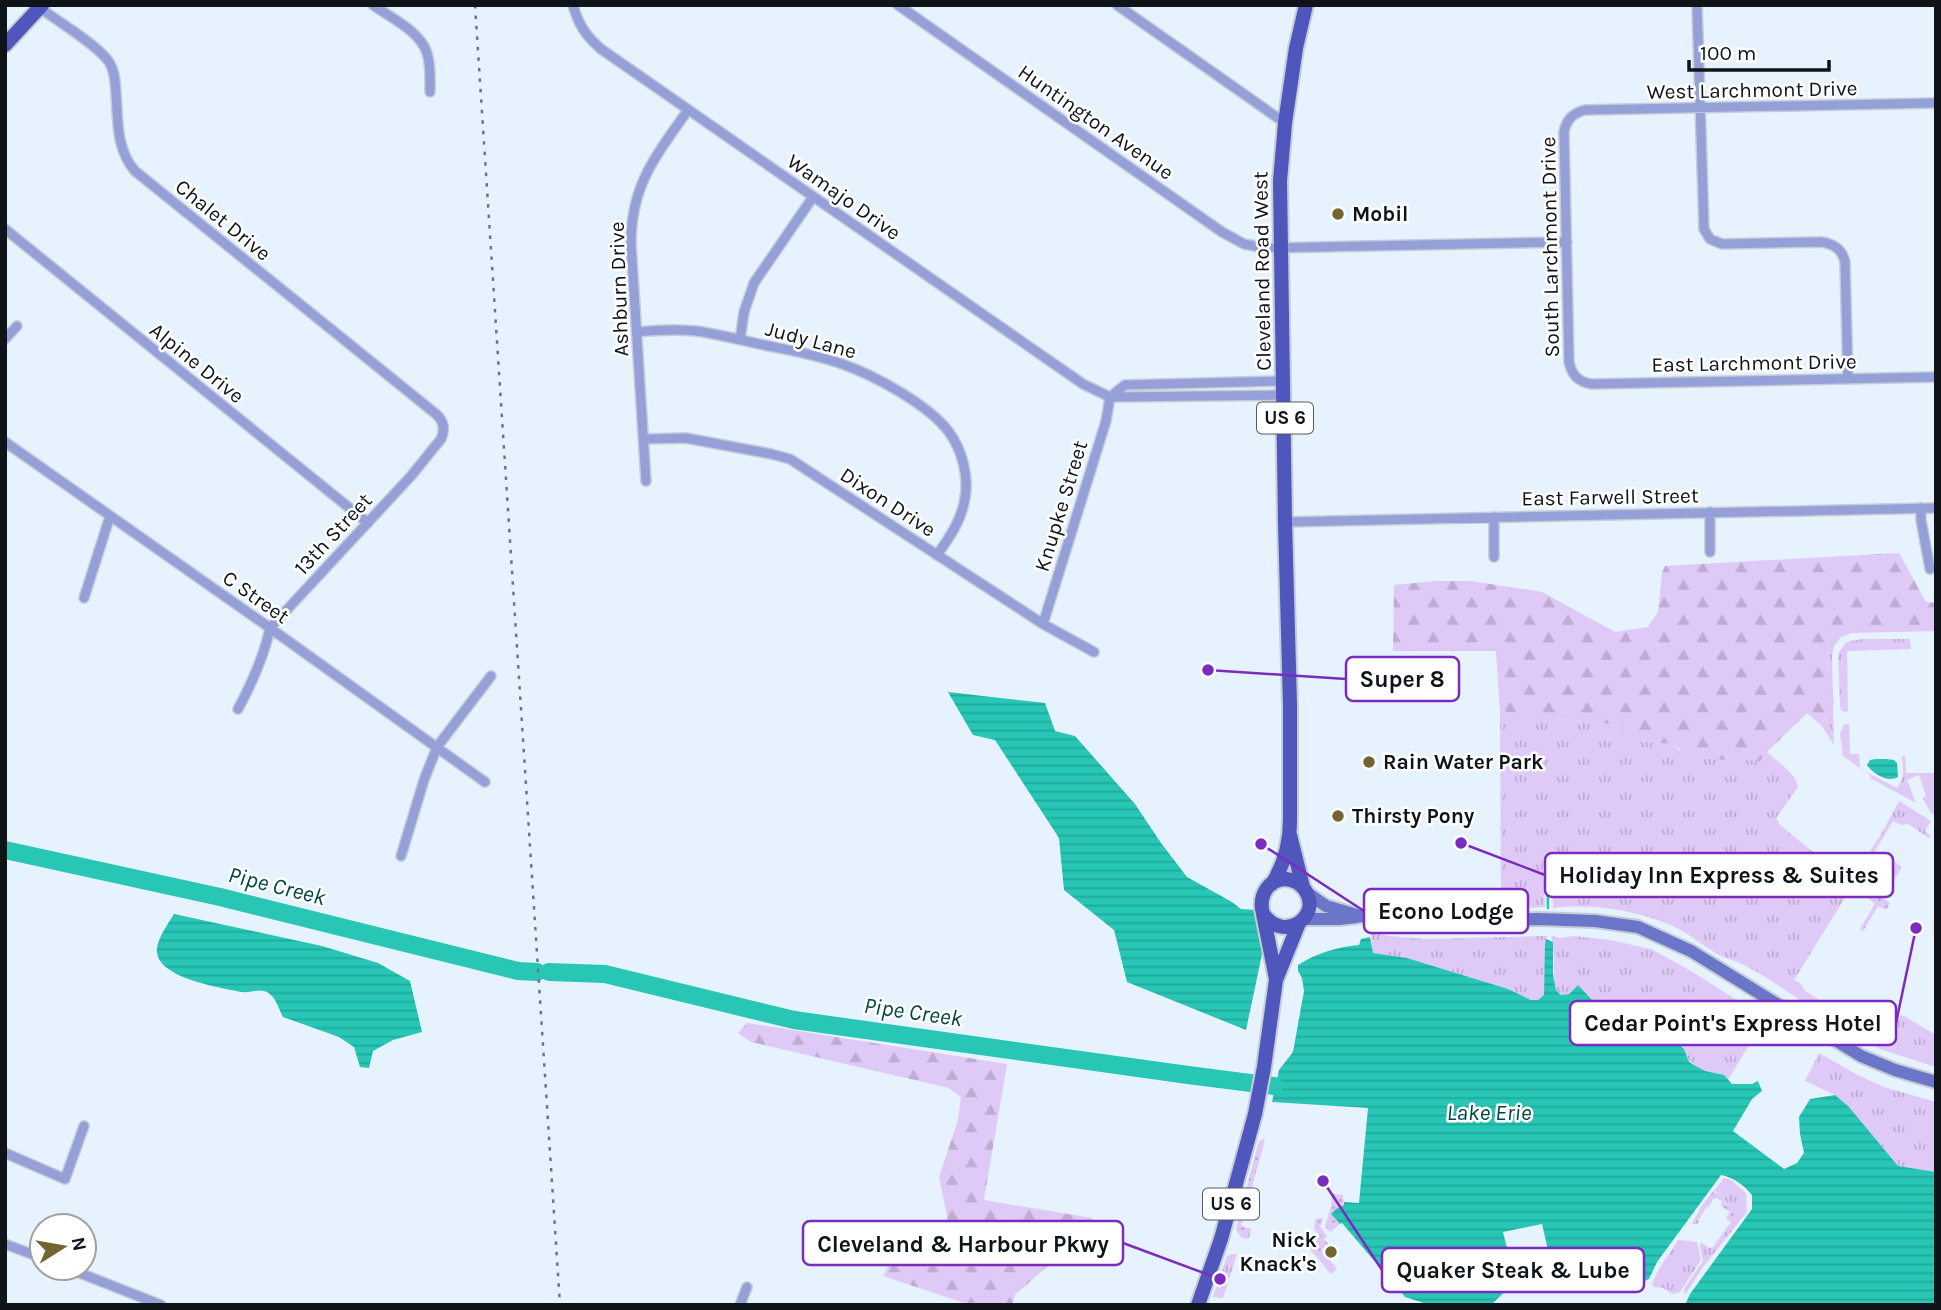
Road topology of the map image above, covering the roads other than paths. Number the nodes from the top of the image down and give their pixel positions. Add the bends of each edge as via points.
1 (373, 5) edge
2 (898, 5) edge
3 (1117, 5) edge
4 (1306, 5) edge
5 (1697, 5) edge
6 (41, 6) edge
7 (574, 8) edge
8 (8, 36) edge
9 (430, 92) dead end
10 (1936, 103) edge
11 (1700, 108) junction
12 (688, 110) junction
13 (1571, 116) joint
14 (1285, 123) junction
15 (813, 197) junction
16 (5, 229) edge
17 (1567, 242) junction
18 (1282, 248) junction
19 (17, 326) dead end
20 (637, 332) junction
21 (5, 339) edge
22 (740, 340) junction
23 (1575, 377) joint
24 (1936, 377) edge
25 (1848, 379) junction
26 (1284, 388) junction
27 (1110, 397) junction
28 (443, 426) joint
29 (644, 439) junction
30 (5, 442) edge
31 (646, 481) dead end
32 (1921, 508) junction
33 (1936, 508) edge
34 (1710, 512) junction
35 (110, 516) junction
36 (1494, 517) junction
37 (1285, 522) junction
38 (368, 523) junction
39 (1710, 552) dead end
40 (937, 555) junction
41 (1494, 557) dead end
42 (1930, 569) dead end
43 (84, 598) dead end
44 (1043, 624) junction
45 (270, 628) junction
46 (1094, 652) dead end
47 (491, 676) dead end
48 (238, 709) dead end
49 (437, 747) junction
50 (485, 782) dead end
51 (1290, 833) junction
52 (401, 856) dead end
53 (1272, 884) junction
54 (1305, 890) junction
55 (1264, 915) junction
56 (1360, 916) junction
57 (1301, 921) junction
58 (1276, 980) junction
59 (1936, 1082) edge
60 (84, 1126) dead end
61 (5, 1153) edge
62 (5, 1244) edge
63 (28, 1253) edge
64 (98, 1280) edge
65 (747, 1287) dead end
66 (1201, 1304) edge
67 (161, 1305) edge
68 (740, 1305) edge

1 - 9 street via 424,45
2 - 18 street, Huntington Avenue via 1233,239 1255,247
3 - 14 street
4 - 14 main road, Cleveland Road West / US 6
5 - 11 street
6 - 8 main road
6 - 28 street, Chalet Drive via 108,61 114,77 120,141 135,171 438,416
7 - 12 street, Wamajo Drive via 592,41
10 - 11 street, West Larchmont Drive
11 - 13 street, West Larchmont Drive via 1585,110
11 - 25 street via 1703,223 1710,239 1728,245 1821,242 1842,253
12 - 15 street, Wamajo Drive
12 - 20 street, Ashburn Drive via 647,171 634,206 631,244
13 - 17 street, South Larchmont Drive via 1564,132
14 - 18 main road, Cleveland Road West / US 6 via 1280,181
15 - 22 street via 754,284
15 - 27 street, Wamajo Drive via 1083,384
16 - 38 street, Alpine Drive
17 - 18 street, Huntington Avenue
17 - 23 street, South Larchmont Drive via 1569,362
18 - 26 main road, Cleveland Road West / US 6
19 - 21 street
20 - 22 street, Judy Lane via 696,331
20 - 29 street, Ashburn Drive
22 - 40 street, Judy Lane via 844,364 893,388 945,427 959,449 966,492 958,523
23 - 25 street, East Larchmont Drive via 1592,384
24 - 25 street, East Larchmont Drive
26 - 27 street
26 - 37 main road, Cleveland Road West / US 6
27 - 44 street, Knupke Street
28 - 38 street, 13th Street via 438,443
29 - 31 street, Ashburn Drive
29 - 40 street, Dixon Drive via 686,438 786,457
30 - 35 street, C Street
32 - 33 street, East Farwell Street
32 - 34 street, East Farwell Street
32 - 42 street
34 - 36 street, East Farwell Street
34 - 39 street
35 - 43 street
35 - 45 street, C Street
36 - 37 street, East Farwell Street
36 - 41 street
37 - 51 main road, Cleveland Road West / US 6
38 - 45 street, 13th Street
40 - 44 street, Dixon Drive
44 - 46 street, Dixon Drive
45 - 48 street, 13th Street
45 - 49 street, C Street
47 - 49 street
49 - 50 street, C Street
49 - 52 street
51 - 53 main road, Cleveland Road West / US 6
51 - 54 main road, Cleveland Road West / US 6
53 - 54 main road via 1288,879
53 - 55 main road via 1262,898
54 - 56 main road via 1326,906
54 - 57 main road via 1309,903
55 - 57 main road via 1277,926
55 - 58 main road, US 6
56 - 57 main road
56 - 59 main road via 1549,919 1638,927 1691,951 1861,1056
57 - 58 main road, US 6
58 - 66 main road, US 6 via 1255,1114
60 - 61 street via 65,1179
62 - 63 street
64 - 67 street
65 - 68 street

